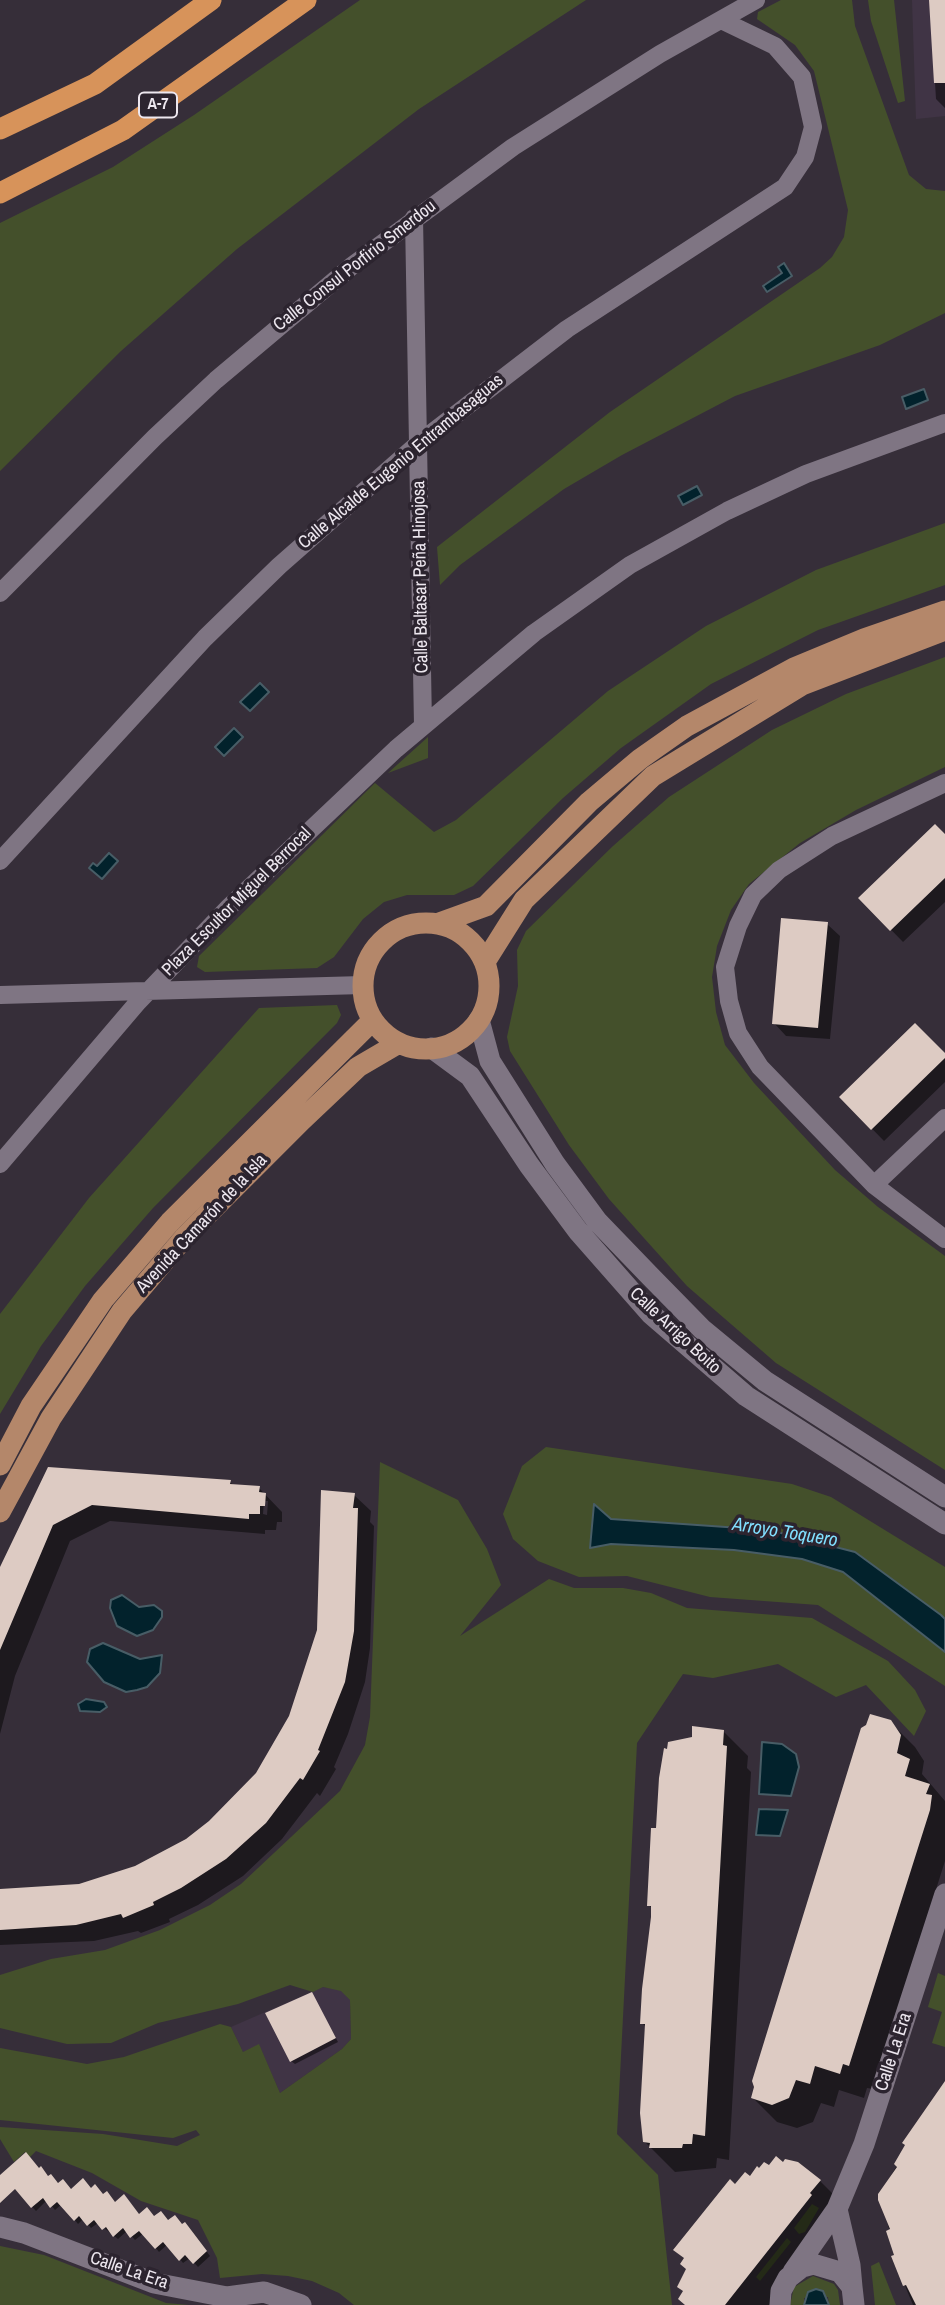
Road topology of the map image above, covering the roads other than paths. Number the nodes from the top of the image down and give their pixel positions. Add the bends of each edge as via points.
1 (211, 0) edge
2 (306, 0) edge
3 (756, 0) edge
4 (721, 20) junction
5 (0, 129) edge
6 (0, 193) edge
7 (414, 218) junction
8 (945, 423) edge
9 (420, 442) junction
10 (0, 593) edge
11 (945, 611) edge
12 (945, 630) edge
13 (423, 725) junction
14 (945, 783) edge
15 (0, 861) edge
16 (439, 923) junction
17 (485, 962) junction
18 (363, 985) junction
19 (148, 992) junction
20 (0, 995) edge
21 (373, 1020) junction
22 (479, 1020) junction
23 (399, 1042) junction
24 (432, 1048) junction
25 (945, 1118) edge
26 (0, 1164) edge
27 (874, 1185) junction
28 (945, 1239) edge
29 (0, 1465) edge
30 (945, 1497) edge
31 (0, 1512) edge
32 (945, 1524) edge
33 (945, 1894) edge
34 (837, 2209) junction
35 (0, 2227) edge
36 (793, 2272) junction
37 (853, 2296) edge
38 (776, 2300) edge
39 (301, 2305) edge

1 - 5 highway via 95,84
2 - 6 highway, A-7 via 123,130
3 - 4 street, Calle Consul Porfirio Smerdou
4 - 7 street, Calle Consul Porfirio Smerdou via 593,95
4 - 9 street, Calle Alcalde Eugenio Entrambasaguas via 775,46 802,77 813,127 796,172 785,187 757,208 567,329
7 - 9 street, Calle Baltasar Peña Hinojosa
7 - 10 street, Calle Consul Porfirio Smerdou via 216,380 104,485
8 - 13 street via 806,474 686,532 573,603
9 - 13 street, Calle Baltasar Peña Hinojosa
9 - 15 street, Calle Alcalde Eugenio Entrambasaguas via 205,638
11 - 16 main road via 794,668 687,726 589,802 486,906
12 - 17 main road via 802,685 653,776 524,901
13 - 19 street, Plaza Escultor Miguel Berrocal via 300,838
14 - 27 street via 832,836 779,870 753,895 725,967 738,1033 760,1068
16 - 17 main road via 466,937
16 - 18 main road via 416,923 396,930 378,944 367,963
17 - 22 main road via 487,1002
18 - 19 street, Plaza Escultor Miguel Berrocal
18 - 21 main road
19 - 20 street
19 - 26 street
21 - 23 main road
21 - 29 main road, Avenida Camarón de la Isla via 170,1222 103,1300 31,1406
22 - 24 main road via 459,1039
22 - 30 main road, Calle Arrigo Boito via 490,1061 555,1164 597,1221 650,1276 702,1329 765,1381
23 - 24 main road
23 - 31 main road, Avenida Camarón de la Isla via 358,1067 302,1120 184,1238 122,1311 51,1418
24 - 32 main road, Calle Arrigo Boito via 470,1076 578,1231 651,1314 746,1396
25 - 27 street
27 - 28 street
33 - 34 main road, Calle La Era via 864,2144
34 - 36 main road, Calle La Era
34 - 37 main road
35 - 39 main road, Calle La Era via 154,2283 227,2297 264,2292
36 - 37 main road via 813,2264 831,2267 840,2272
36 - 38 main road, Calle La Era

